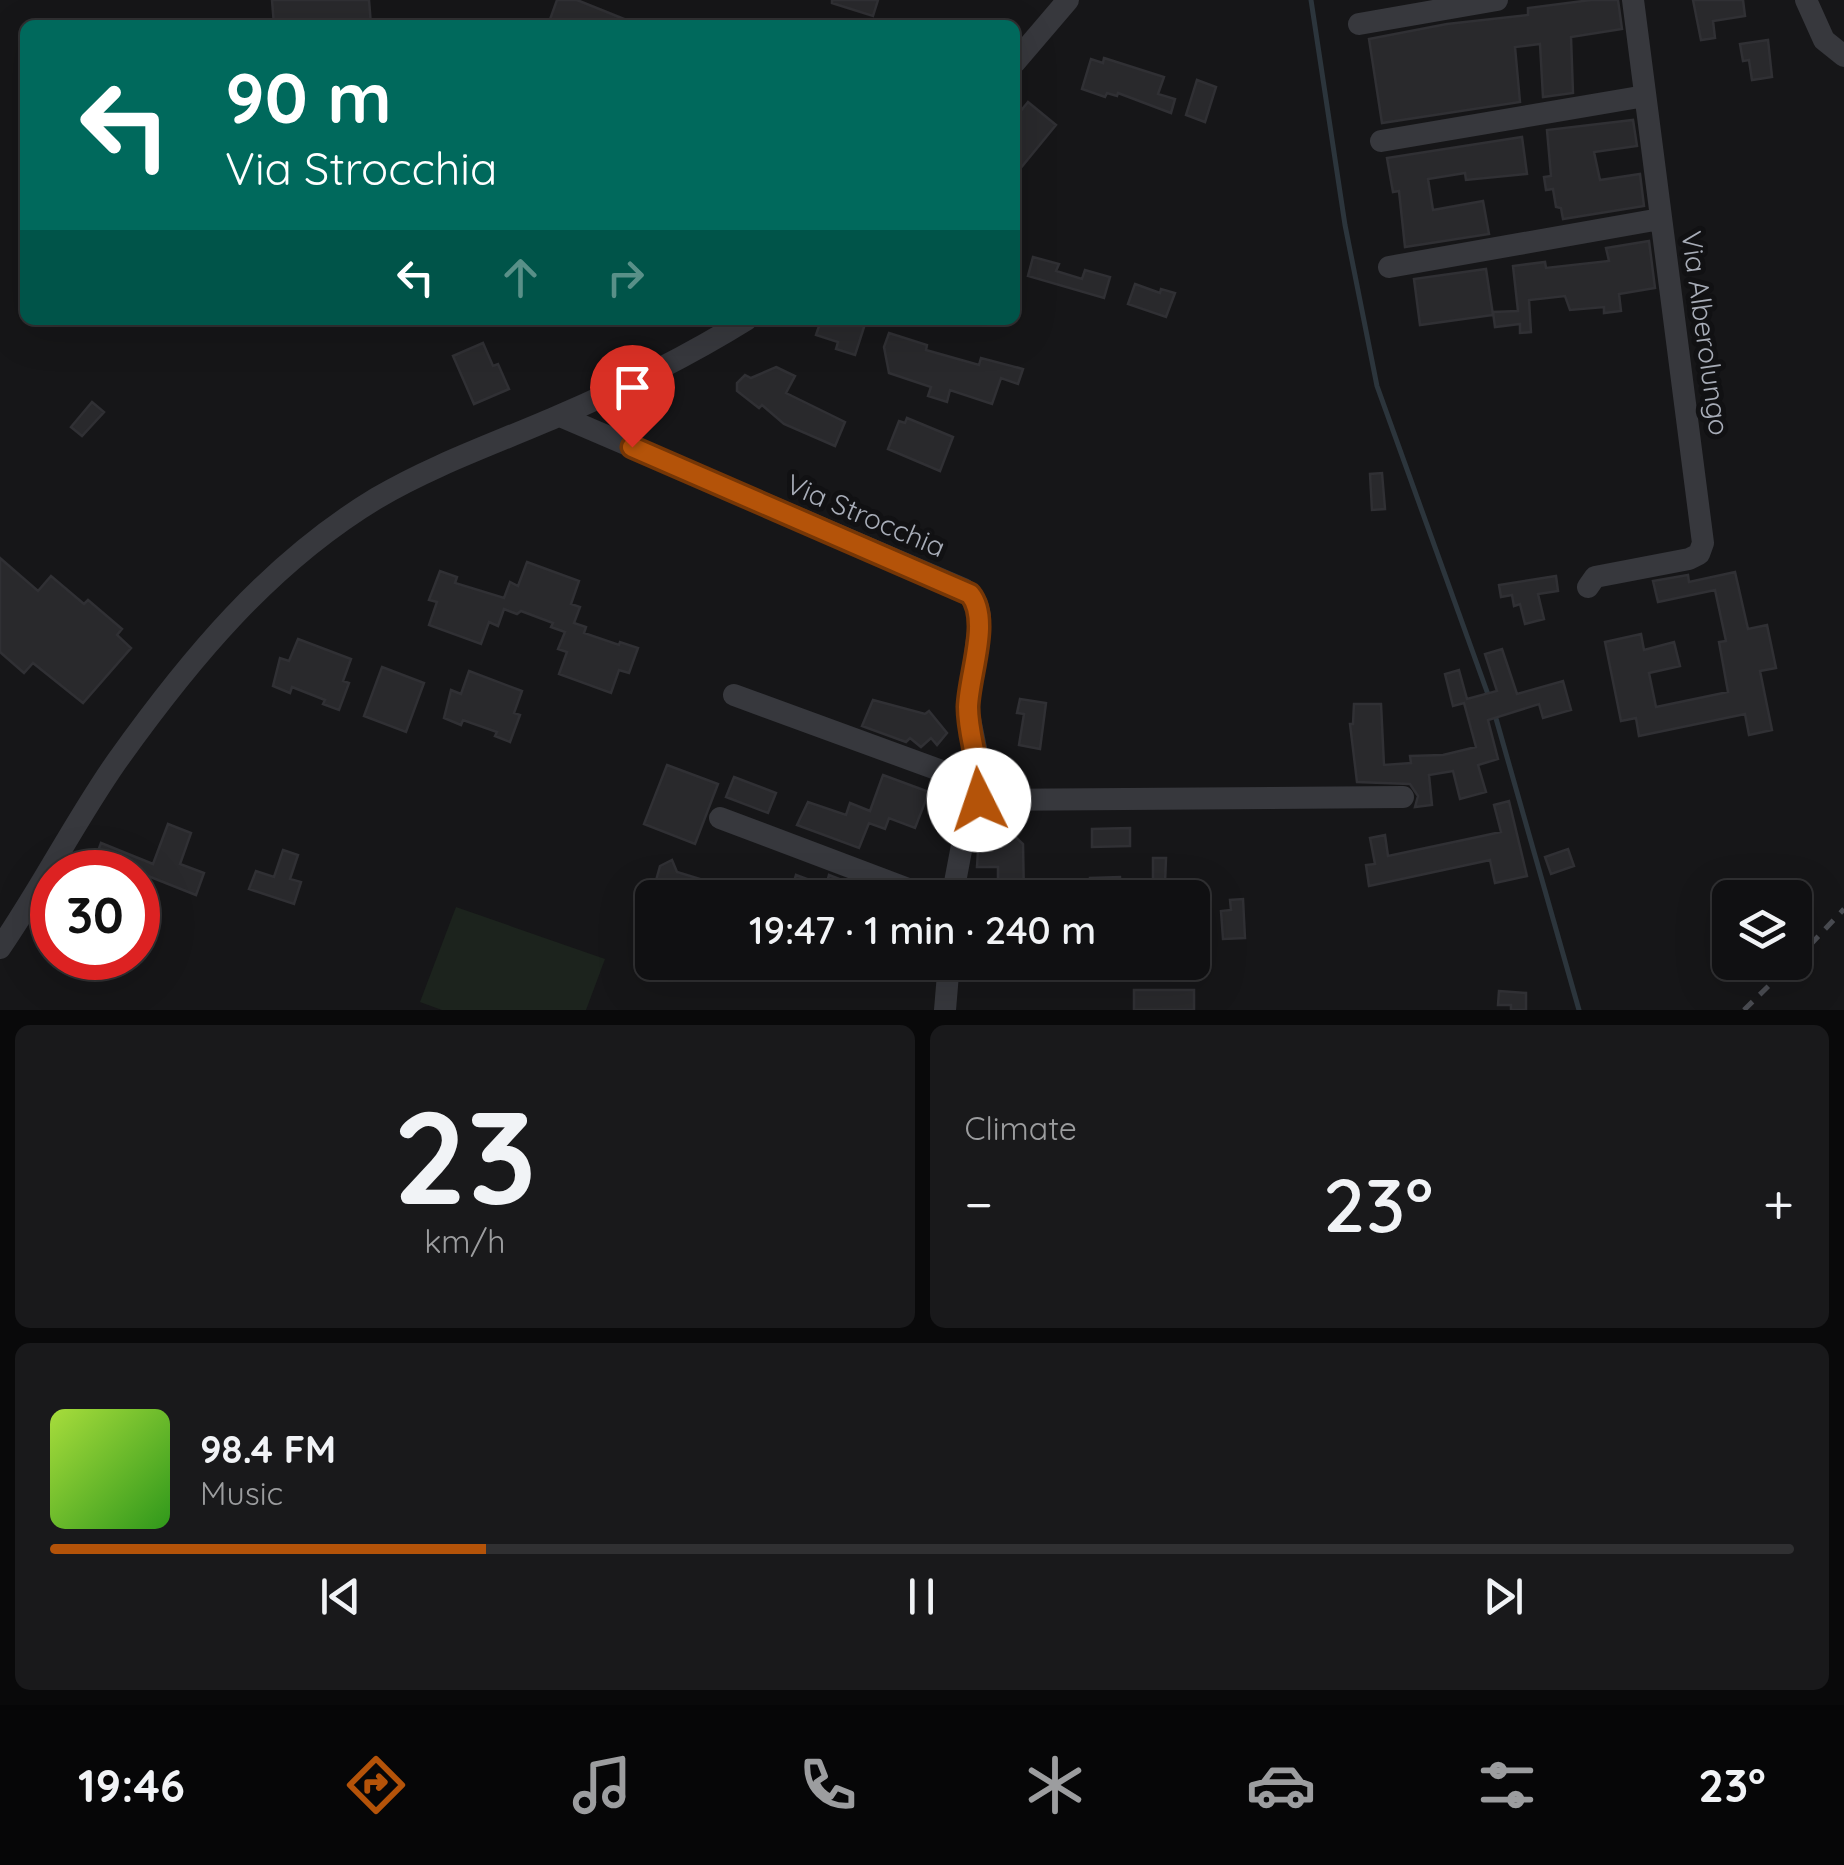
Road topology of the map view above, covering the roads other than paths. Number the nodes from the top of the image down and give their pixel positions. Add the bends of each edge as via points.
1 (1068, 0) edge
2 (1497, 0) edge
3 (1633, 0) edge
4 (1806, 0) edge
5 (1402, 8) edge
6 (1359, 24) dead end
7 (1020, 56) edge
8 (1844, 56) edge
9 (1645, 96) junction
10 (1382, 140) dead end
11 (1660, 219) junction
12 (1389, 267) dead end
13 (736, 325) edge
14 (560, 416) junction
15 (1588, 587) dead end
16 (734, 695) dead end
17 (980, 792) junction
18 (1403, 797) dead end
19 (720, 818) dead end
20 (884, 880) edge
21 (955, 880) edge
22 (0, 948) edge
23 (947, 980) edge
24 (945, 1010) edge

1 - 7 street
2 - 5 street
3 - 9 street, Via Alberolungo
4 - 8 street via 1824,40
5 - 6 street
9 - 10 street
9 - 11 street, Via Alberolungo
11 - 12 street
11 - 15 street, Via Alberolungo via 1703,543 1689,559 1595,577
13 - 14 street
14 - 17 street, Via Strocchia via 970,594 980,616 968,709
14 - 22 street via 379,497 260,588 192,661 117,761
16 - 17 street
17 - 18 street
17 - 21 street, Via Strocchia via 967,819
19 - 20 street
23 - 24 street

